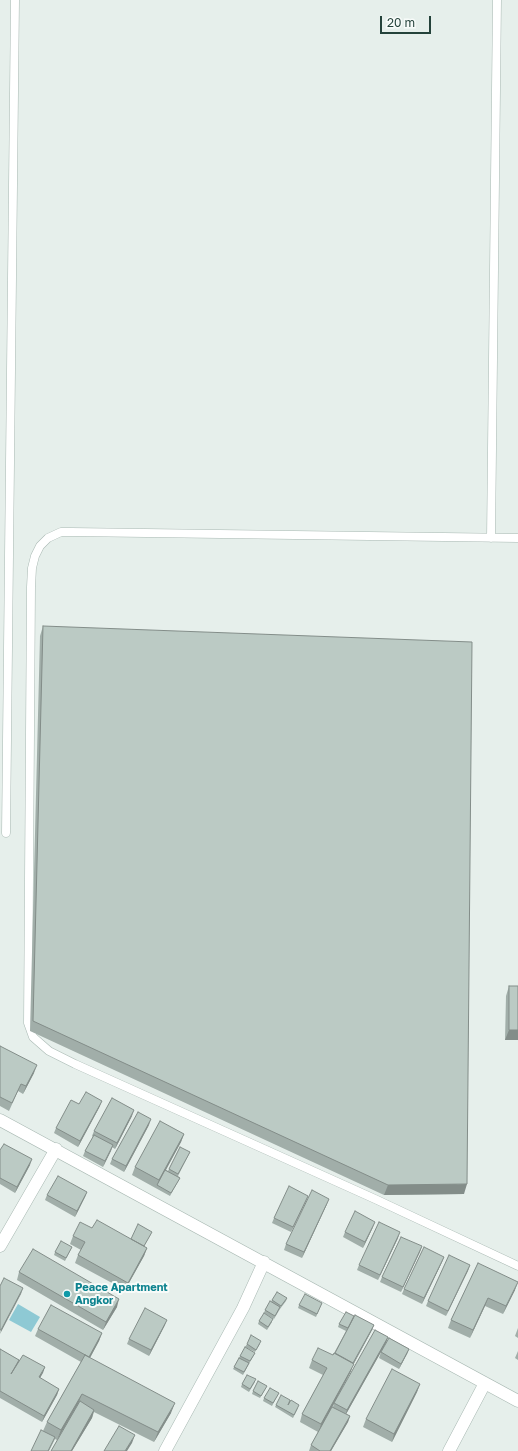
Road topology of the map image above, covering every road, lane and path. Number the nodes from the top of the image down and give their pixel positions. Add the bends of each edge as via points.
1 (15, 0) edge
2 (498, 0) edge
3 (491, 538) junction
4 (518, 538) edge
5 (6, 833) dead end
6 (0, 1120) edge
7 (56, 1149) junction
8 (0, 1246) edge
9 (264, 1262) junction
10 (518, 1266) edge
11 (485, 1383) junction
12 (518, 1401) edge
13 (165, 1451) edge
14 (449, 1451) edge

1 - 5 lane
2 - 3 lane
3 - 4 lane
3 - 10 lane via 61,532 48,538 40,546 32,568 31,587 28,1023 33,1037 49,1051 75,1064
6 - 7 street
7 - 8 street
7 - 9 street
9 - 11 street
9 - 13 street via 243,1308
11 - 12 street
11 - 14 street

